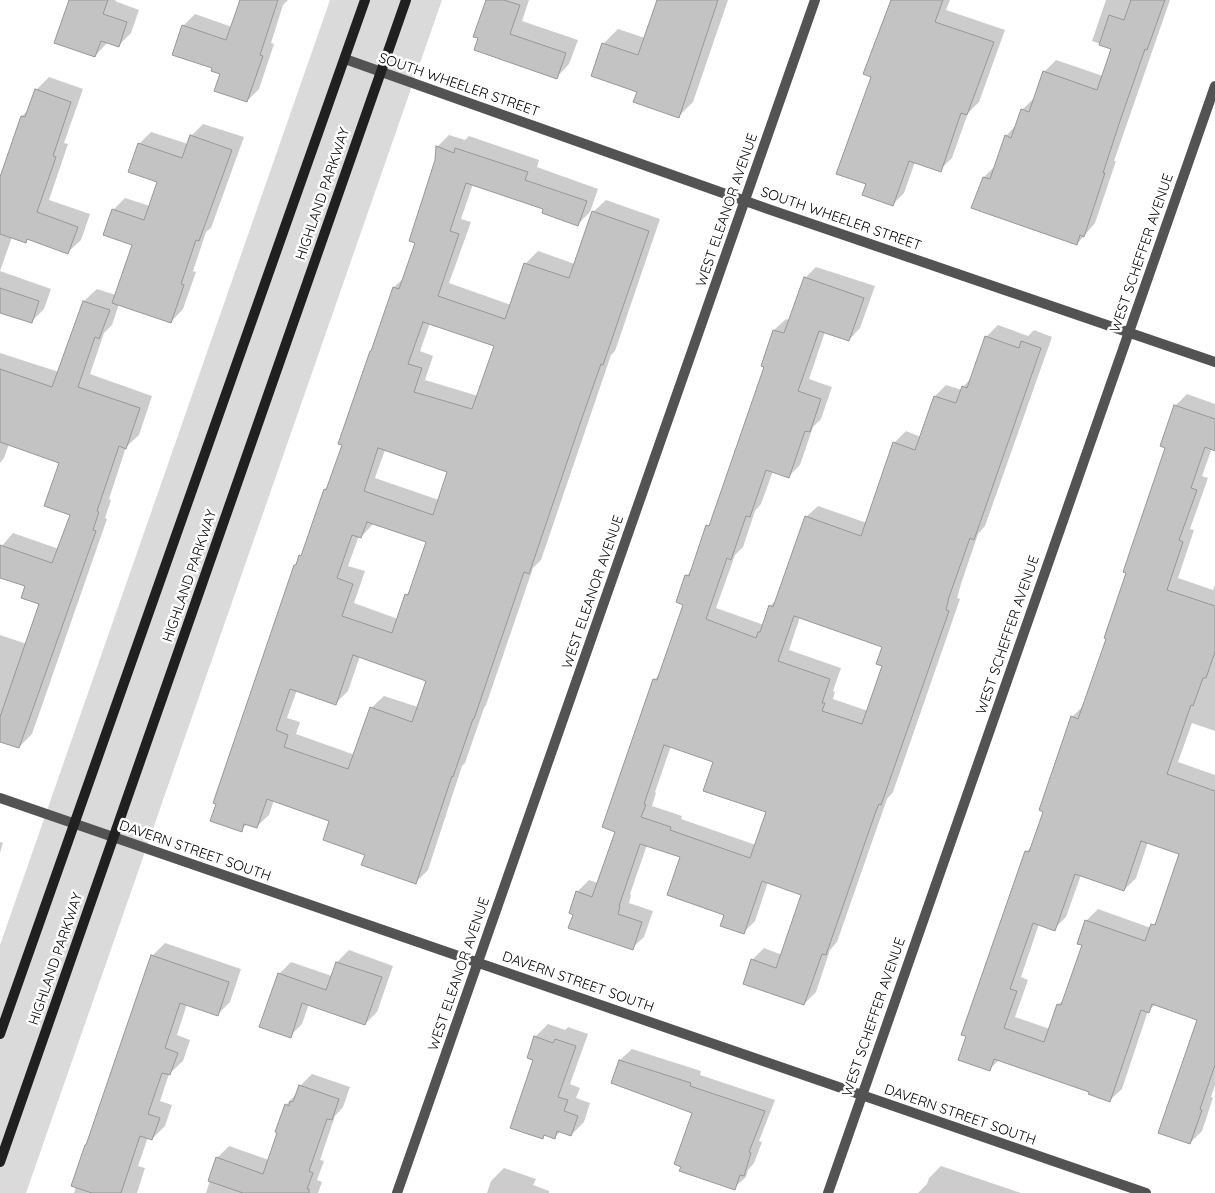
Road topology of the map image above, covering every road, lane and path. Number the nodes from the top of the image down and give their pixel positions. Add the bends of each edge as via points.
1 (366, 0) edge
2 (406, 0) edge
3 (815, 0) edge
4 (345, 59) junction
5 (381, 72) junction
6 (1215, 86) edge
7 (744, 200) junction
8 (1128, 333) junction
9 (1215, 362) edge
10 (0, 798) edge
11 (74, 824) junction
12 (114, 837) junction
13 (478, 963) junction
14 (0, 1034) edge
15 (862, 1095) junction
16 (0, 1162) edge
17 (397, 1193) edge
18 (828, 1193) edge
19 (1146, 1193) edge

1 - 4 street, HIGHLAND PARKWAY
2 - 5 street, HIGHLAND PARKWAY
3 - 7 street, WEST ELEANOR AVENUE
4 - 5 street, SOUTH WHEELER STREET
4 - 11 street, HIGHLAND PARKWAY
5 - 7 street, SOUTH WHEELER STREET
5 - 12 street, HIGHLAND PARKWAY
6 - 8 street, WEST SCHEFFER AVENUE
7 - 8 street, SOUTH WHEELER STREET
7 - 13 street, WEST ELEANOR AVENUE
8 - 9 street, SOUTH WHEELER STREET
8 - 15 street, WEST SCHEFFER AVENUE
10 - 11 street, DAVERN STREET SOUTH
11 - 12 street, DAVERN STREET SOUTH
11 - 14 street, HIGHLAND PARKWAY
12 - 13 street, DAVERN STREET SOUTH
12 - 16 street, HIGHLAND PARKWAY
13 - 15 street, DAVERN STREET SOUTH
13 - 17 street, WEST ELEANOR AVENUE
15 - 18 street, WEST SCHEFFER AVENUE
15 - 19 street, DAVERN STREET SOUTH

